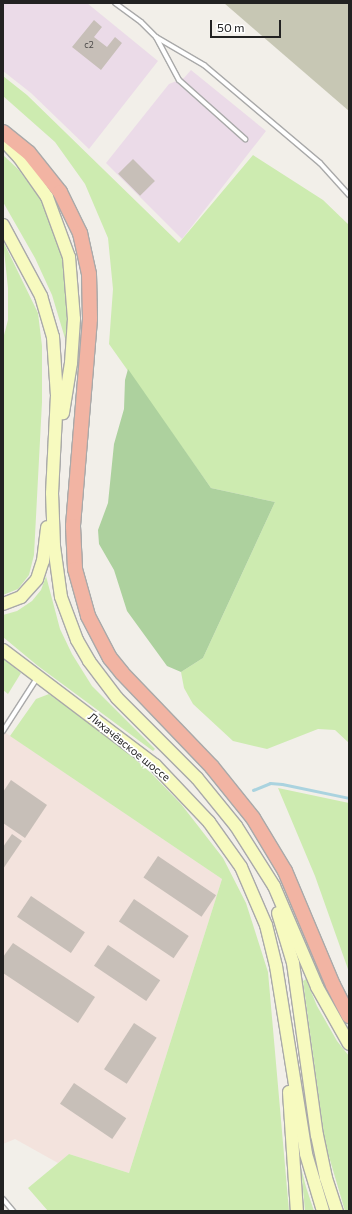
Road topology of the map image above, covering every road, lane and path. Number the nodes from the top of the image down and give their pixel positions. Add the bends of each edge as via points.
1 (115, 3) edge
2 (156, 37) junction
3 (3, 132) edge
4 (245, 139) dead end
5 (3, 140) edge
6 (349, 195) edge
7 (3, 225) edge
8 (56, 457) junction
9 (52, 493) junction
10 (3, 604) edge
11 (3, 650) edge
12 (38, 678) junction
13 (3, 731) edge
14 (260, 865) junction
15 (349, 1016) edge
16 (349, 1044) edge
17 (288, 1045) junction
18 (3, 1199) edge
19 (13, 1211) edge
20 (297, 1211) edge
21 (323, 1211) edge
22 (337, 1211) edge

1 - 2 lane via 142,22
2 - 4 lane via 179,80
2 - 6 lane via 204,66 320,163
3 - 15 highway via 30,153 60,192 80,233 89,274 90,319 73,526 75,569 88,616 110,658 122,673 229,786 262,831 285,871 333,985
5 - 8 main road via 19,157 47,197 69,257 74,298 72,345
7 - 8 main road via 30,272 49,318 56,358
8 - 9 main road
9 - 10 main road via 40,571 31,588 21,597
9 - 14 main road via 54,546 61,598 77,640 89,661 118,698 218,802
11 - 12 main road, Лихачёвское шоссе
12 - 13 lane
12 - 17 main road, Лихачёвское шоссе via 155,765 187,797 225,842 241,867 266,925 281,990
14 - 16 main road via 286,913 317,988
14 - 22 main road via 276,905 293,963 317,1135 326,1178
17 - 20 main road
17 - 21 main road via 306,1154
18 - 19 lane

